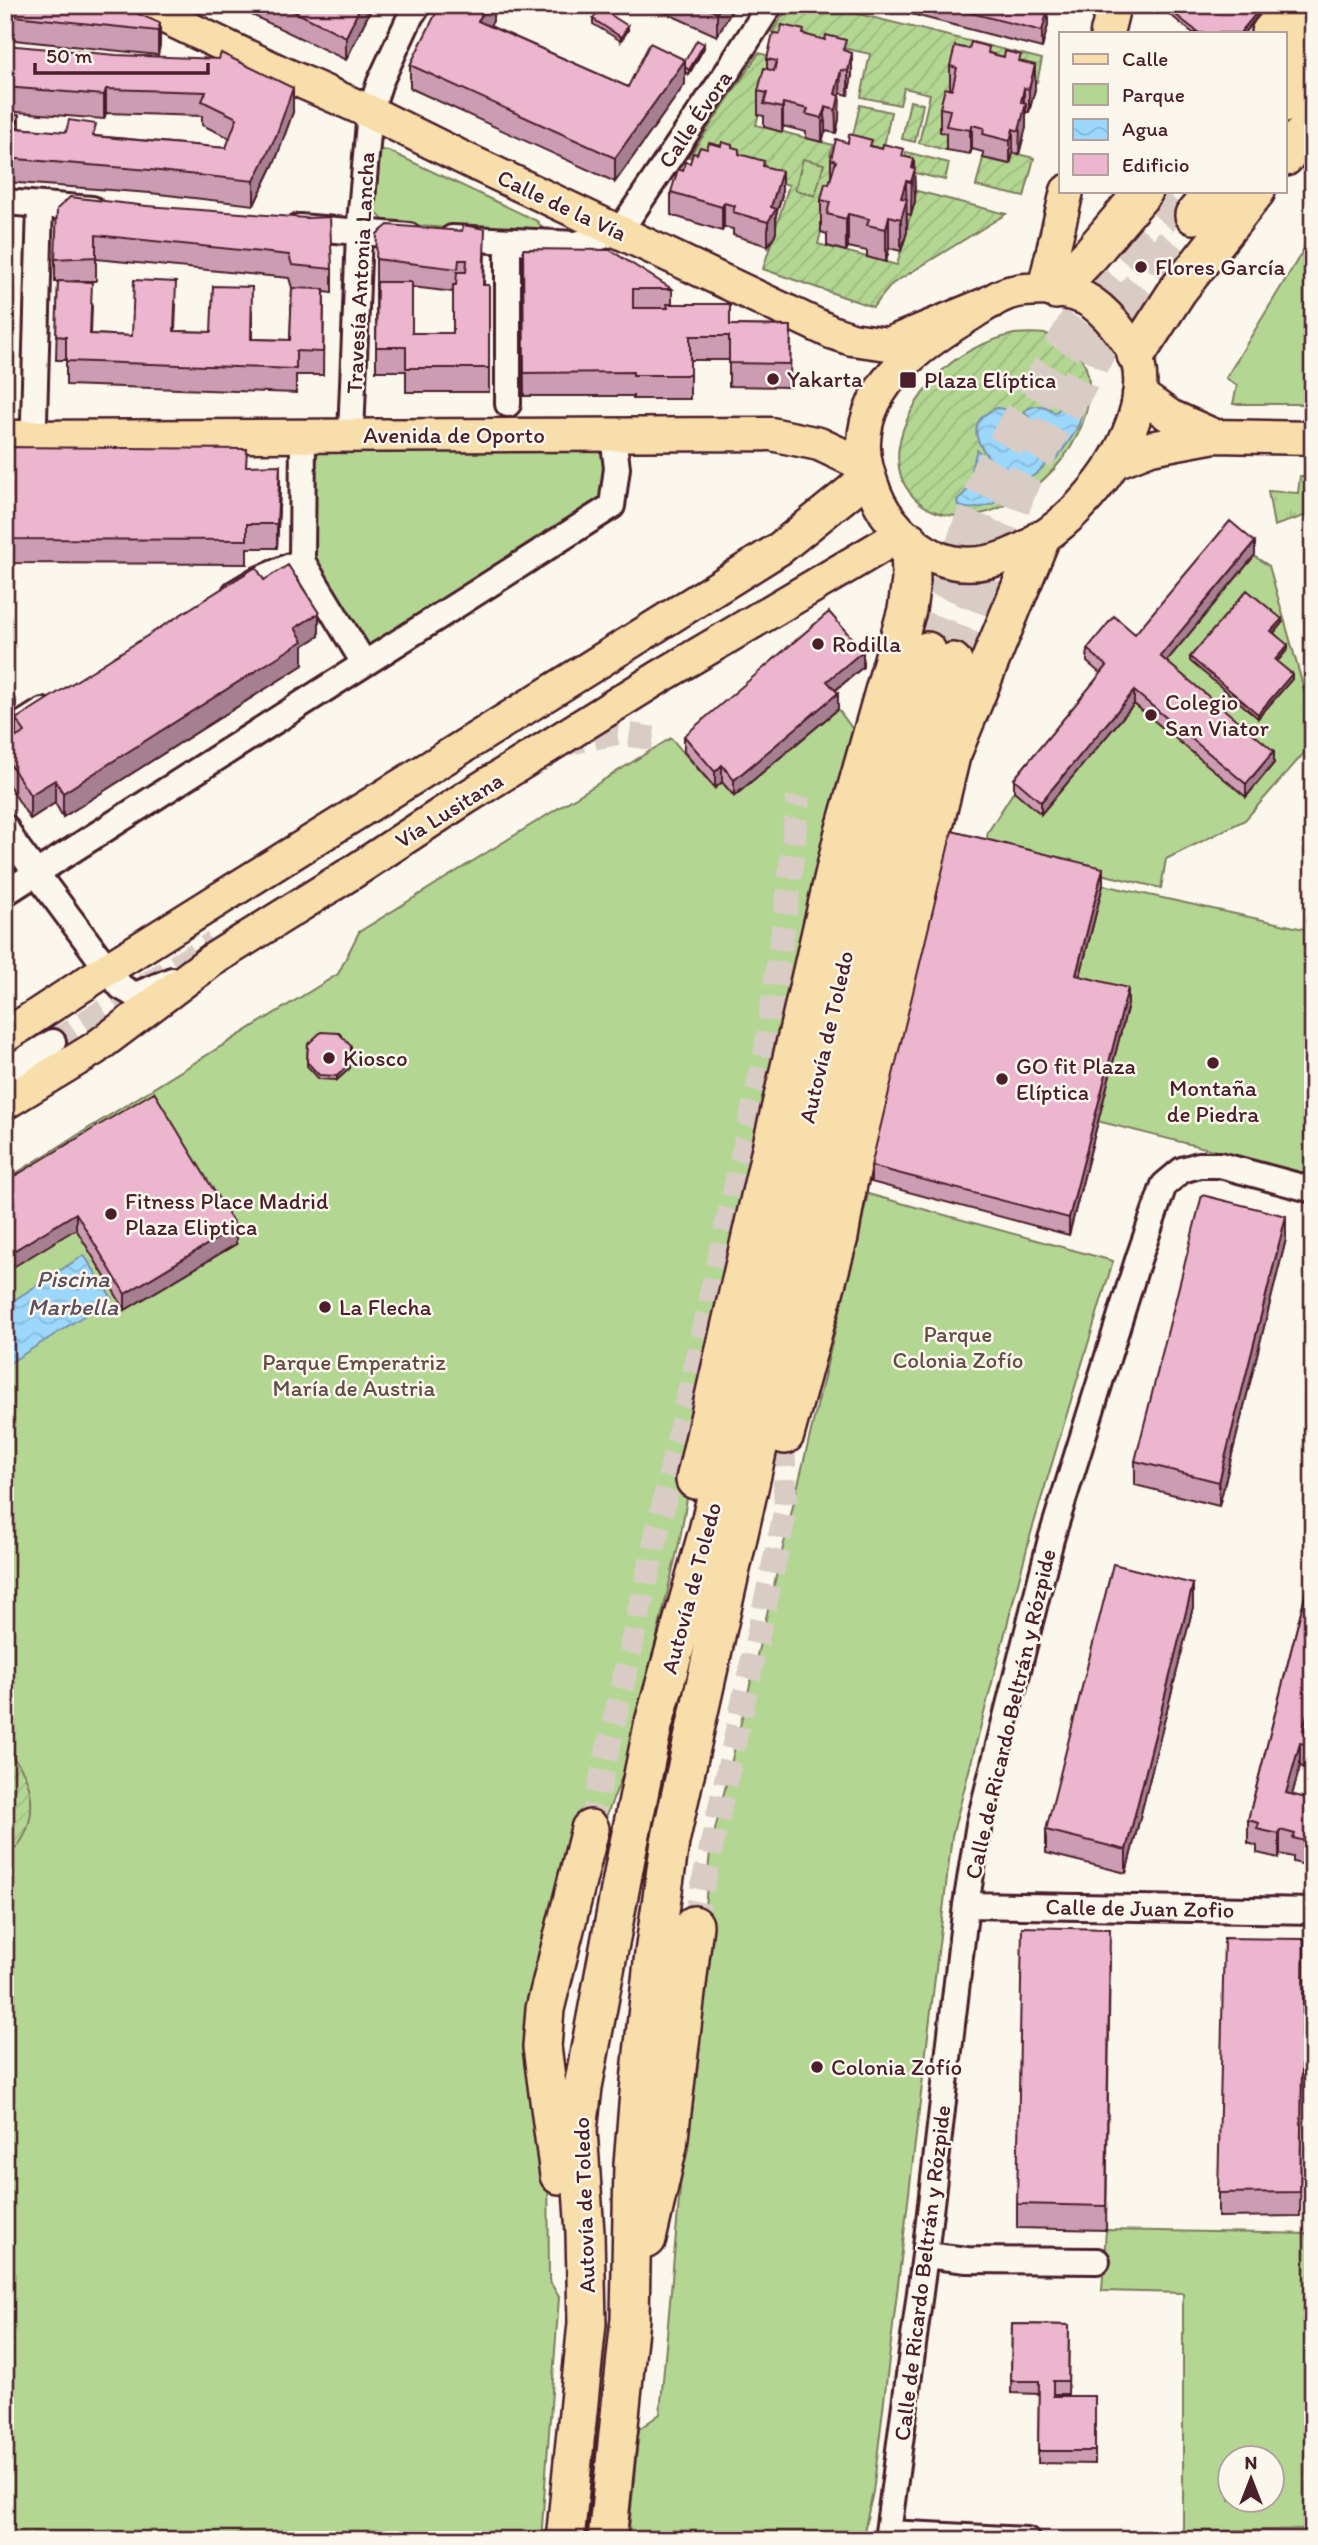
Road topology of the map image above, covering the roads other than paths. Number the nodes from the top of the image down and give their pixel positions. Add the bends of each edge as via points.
1 (140, 5) edge
2 (419, 5) edge
3 (770, 5) edge
4 (1114, 5) edge
5 (1293, 5) edge
6 (1313, 27) edge
7 (1107, 32) edge
8 (1271, 32) edge
9 (1286, 61) edge
10 (213, 68) edge
11 (1313, 68) edge
12 (282, 73) junction
13 (1286, 102) edge
14 (370, 112) junction
15 (1313, 122) edge
16 (1313, 133) edge
17 (1286, 157) edge
18 (1286, 157) edge
19 (1067, 192) edge
20 (1255, 192) edge
21 (1182, 198) edge
22 (5, 202) edge
23 (40, 205) junction
24 (121, 212) edge
25 (271, 225) edge
26 (619, 232) junction
27 (359, 233) junction
28 (508, 250) dead end
29 (1050, 290) junction
30 (991, 302) junction
31 (1136, 355) junction
32 (1139, 394) junction
33 (508, 404) dead end
34 (303, 435) junction
35 (351, 435) junction
36 (613, 435) junction
37 (1215, 436) junction
38 (20, 438) edge
39 (1313, 438) edge
40 (1115, 462) junction
41 (867, 470) junction
42 (908, 539) junction
43 (1040, 540) junction
44 (302, 561) junction
45 (219, 603) edge
46 (364, 663) junction
47 (65, 698) edge
48 (5, 735) edge
49 (5, 827) edge
50 (37, 873) junction
51 (5, 893) edge
52 (212, 960) junction
53 (106, 970) junction
54 (5, 1036) edge
55 (53, 1042) tunnel mouth
56 (5, 1071) edge
57 (5, 1103) edge
58 (1313, 1191) edge
59 (653, 1726) junction
60 (685, 1775) junction
61 (590, 1829) tunnel mouth
62 (966, 1905) junction
63 (1313, 1911) edge
64 (694, 1925) tunnel mouth
65 (585, 2233) junction
66 (925, 2255) junction
67 (1097, 2261) dead end
68 (630, 2319) junction
69 (610, 2531) edge
70 (887, 2536) edge
71 (565, 2540) edge
72 (1027, 2540) edge

1 - 12 main road, Calle de la Vía
2 - 14 street, Travesía Antonia Lancha
3 - 26 street, Calle Évora
4 - 7 main road
5 - 8 highway
6 - 9 highway
10 - 12 street
11 - 13 highway
12 - 14 main road, Calle de la Vía
14 - 26 main road, Calle de la Vía
14 - 27 street, Travesía Antonia Lancha
15 - 17 highway
16 - 18 street
19 - 29 main road
20 - 31 highway via 1178,290
21 - 29 highway via 1091,254
22 - 23 street
23 - 24 street
23 - 38 street, Avenida de Oporto via 34,420
25 - 27 street
26 - 27 street via 576,244
26 - 30 main road, Calle de la Vía via 852,339 888,344
27 - 35 street, Travesía Antonia Lancha
28 - 33 street
29 - 30 main road via 1013,291
29 - 31 main road via 1081,296 1100,307
30 - 41 main road via 940,333 892,372 866,428
31 - 32 main road
32 - 37 main road via 1170,416
32 - 40 main road
34 - 35 main road, Avenida de Oporto
34 - 38 main road, Avenida de Oporto
34 - 44 street
35 - 36 main road, Avenida de Oporto
36 - 41 main road, Avenida de Oporto via 771,434 818,444
36 - 46 street via 617,468 612,506
37 - 39 main road
37 - 40 main road via 1151,449
40 - 43 main road via 1080,505
41 - 42 main road via 885,513
41 - 53 main road, Vía Lusitana via 851,491 779,549
42 - 43 main road via 941,559 967,563 995,560
42 - 52 main road, Vía Lusitana via 890,541 658,678
42 - 59 highway via 911,580 907,610 843,836 709,1416 658,1660
43 - 60 highway via 951,756 839,1237 710,1710
44 - 45 street
44 - 46 street
46 - 50 street
47 - 48 street
49 - 50 street
50 - 51 street
50 - 53 street
52 - 53 street via 135,995
52 - 57 main road, Vía Lusitana via 94,1049
53 - 54 main road, Vía Lusitana
55 - 56 street
58 - 62 street, Calle de Ricardo Beltrán y Rózpide via 1220,1165 1182,1170 1164,1185 1051,1539 979,1824
59 - 60 highway, Autovía de Toledo via 708,1531 879,807 940,657
59 - 65 highway, Autovía de Toledo via 583,2087 578,2130
60 - 68 highway, Autovía de Toledo via 670,1842 640,2081 633,2164
61 - 65 highway via 545,2010 542,2047 561,2185
62 - 63 street, Calle de Juan Zofio
62 - 66 street, Calle de Ricardo Beltrán y Rózpide
64 - 68 highway via 668,2146
65 - 71 highway, Autovía de Toledo via 587,2323
66 - 67 street via 967,2260
66 - 70 street, Calle de Ricardo Beltrán y Rózpide
68 - 69 highway, Autovía de Toledo
70 - 72 street

